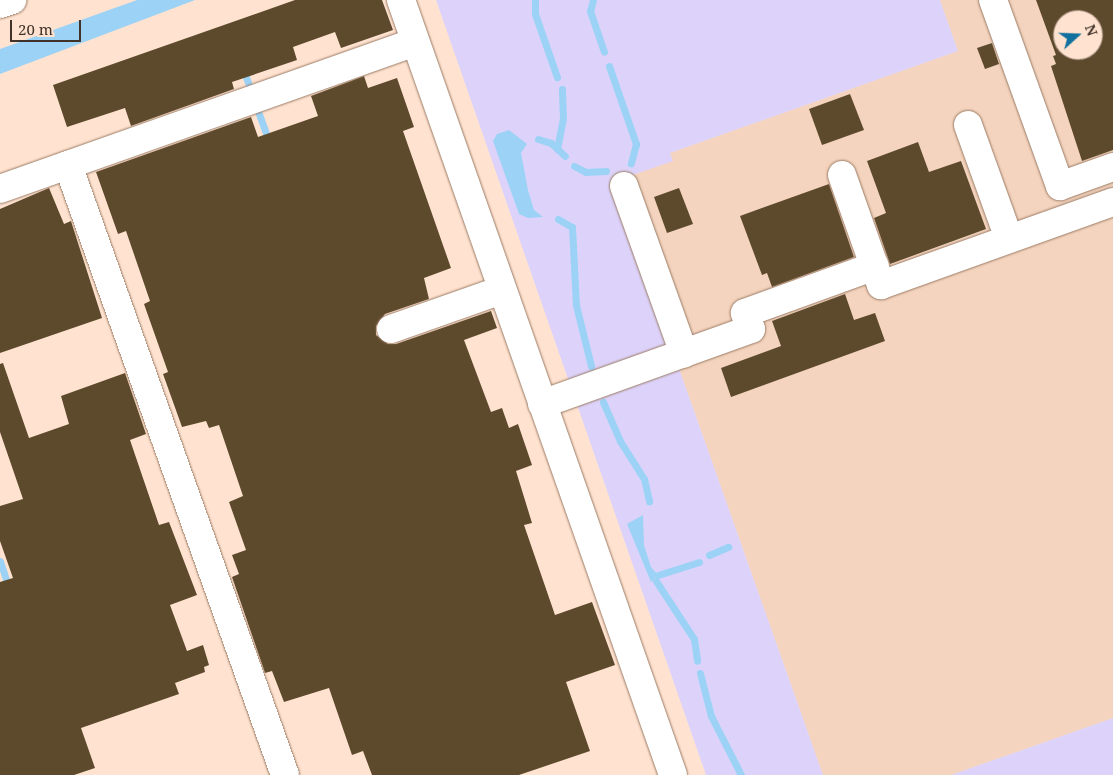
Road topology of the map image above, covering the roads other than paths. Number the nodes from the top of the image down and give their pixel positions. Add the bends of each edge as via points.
1 (12, 0) edge
2 (400, 0) edge
3 (993, 0) edge
4 (0, 4) edge
5 (415, 42) junction
6 (968, 126) dead end
7 (68, 165) junction
8 (1113, 167) edge
9 (842, 176) dead end
10 (624, 186) dead end
11 (0, 189) edge
12 (1113, 202) edge
13 (1009, 239) junction
14 (875, 266) junction
15 (502, 290) junction
16 (391, 329) dead end
17 (684, 354) junction
18 (542, 404) junction
19 (284, 775) edge
20 (672, 775) edge

1 - 4 street
2 - 5 street
3 - 8 street via 1060,186
5 - 7 street
5 - 15 street
6 - 13 street
7 - 11 street
7 - 19 street
9 - 14 street
10 - 17 street
12 - 13 street
13 - 14 street via 882,285
14 - 17 street via 745,313 751,329
15 - 16 street
15 - 18 street
17 - 18 street
18 - 20 street

